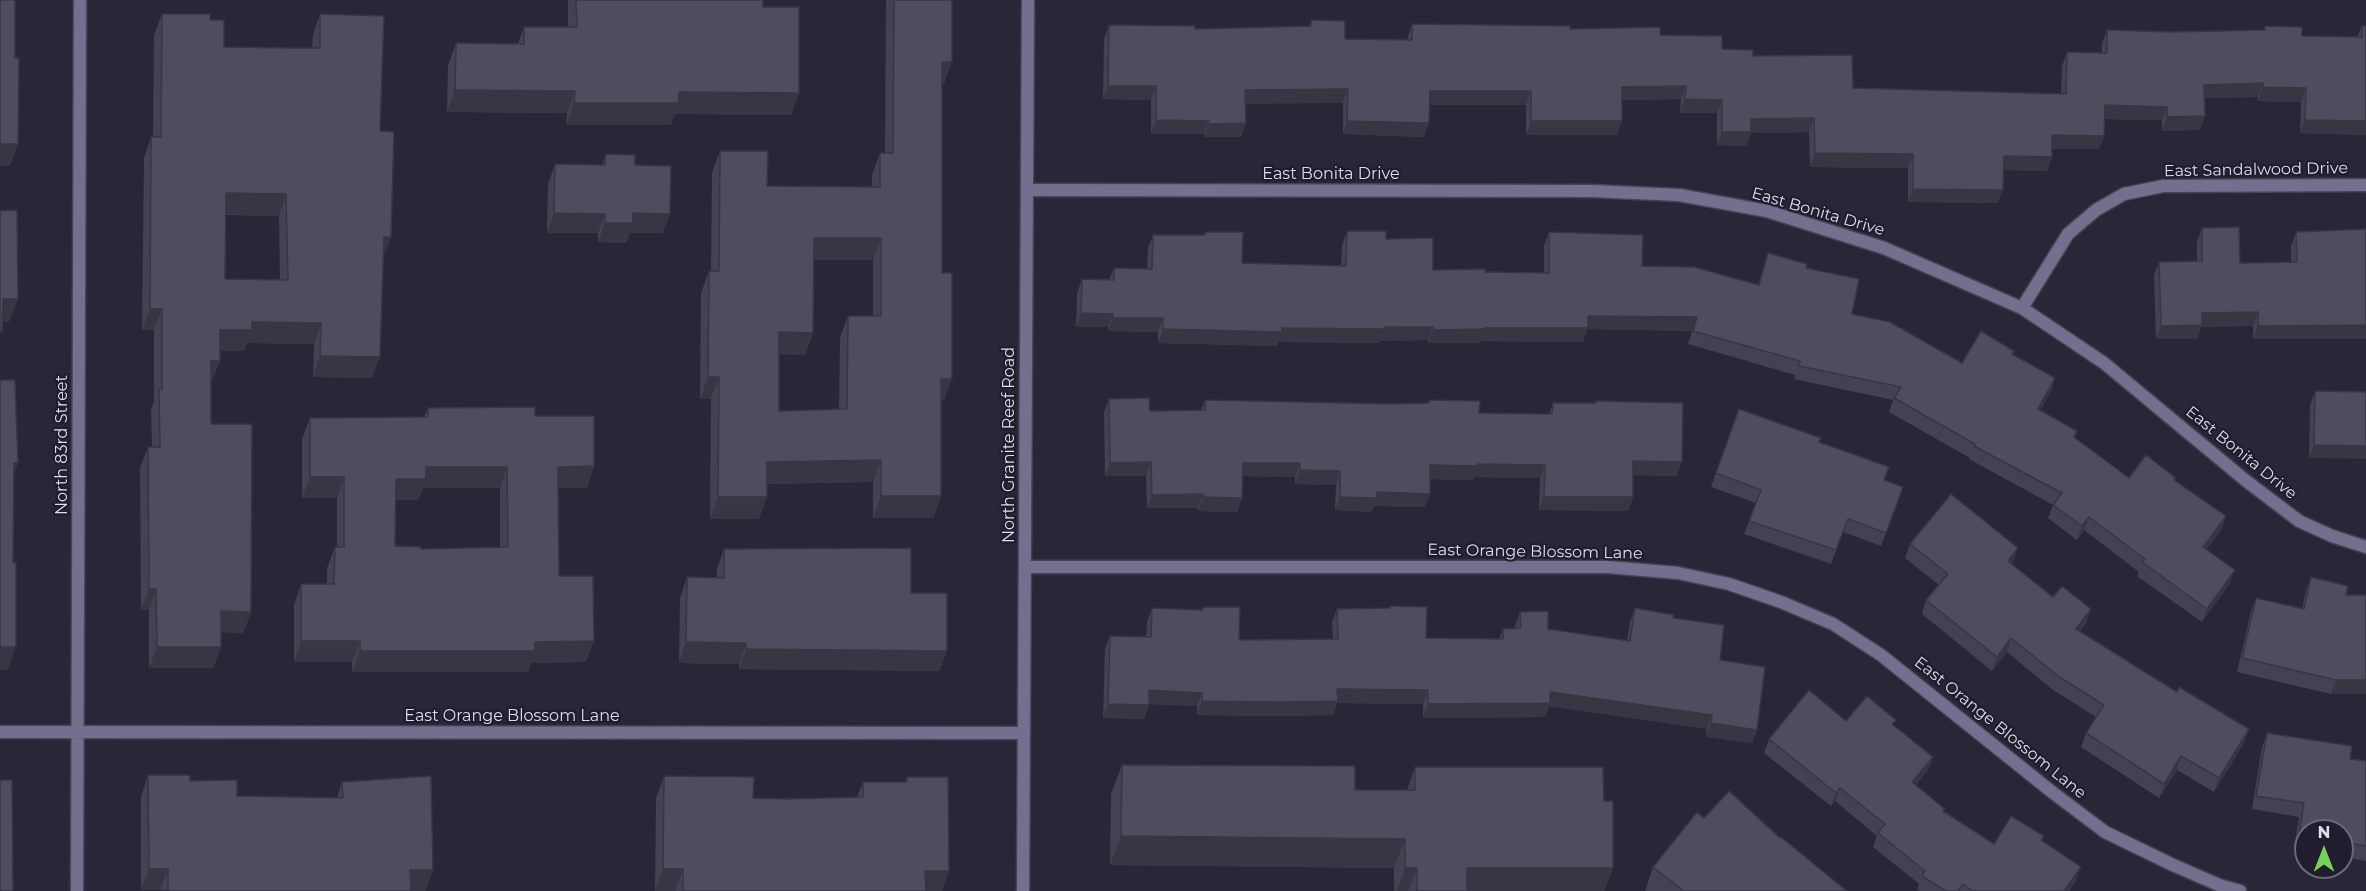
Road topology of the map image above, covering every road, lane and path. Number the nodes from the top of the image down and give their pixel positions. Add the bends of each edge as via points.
1 (80, 0) edge
2 (1028, 0) edge
3 (2366, 185) edge
4 (1028, 190) junction
5 (2022, 308) junction
6 (2366, 547) edge
7 (1025, 567) junction
8 (0, 732) edge
9 (77, 732) junction
10 (1024, 733) junction
11 (77, 891) edge
12 (1023, 891) edge
13 (2240, 891) edge

1 - 9 street, North 83rd Street
2 - 4 street, North Granite Reef Road
3 - 5 street, East Sandalwood Drive via 2163,186 2124,194 2096,210 2068,234
4 - 5 street, East Bonita Drive via 1592,191 1679,195 1767,211 1884,248
4 - 7 street, North Granite Reef Road
5 - 6 street, East Bonita Drive via 2104,363 2300,521
7 - 10 street, North Granite Reef Road
7 - 13 street, East Orange Blossom Lane via 1608,567 1678,573 1729,584 1833,624 1881,655 2106,832 2182,869
8 - 9 street, East Orange Blossom Lane
9 - 10 street, East Orange Blossom Lane
9 - 11 street, North 83rd Street
10 - 12 street, North Granite Reef Road

